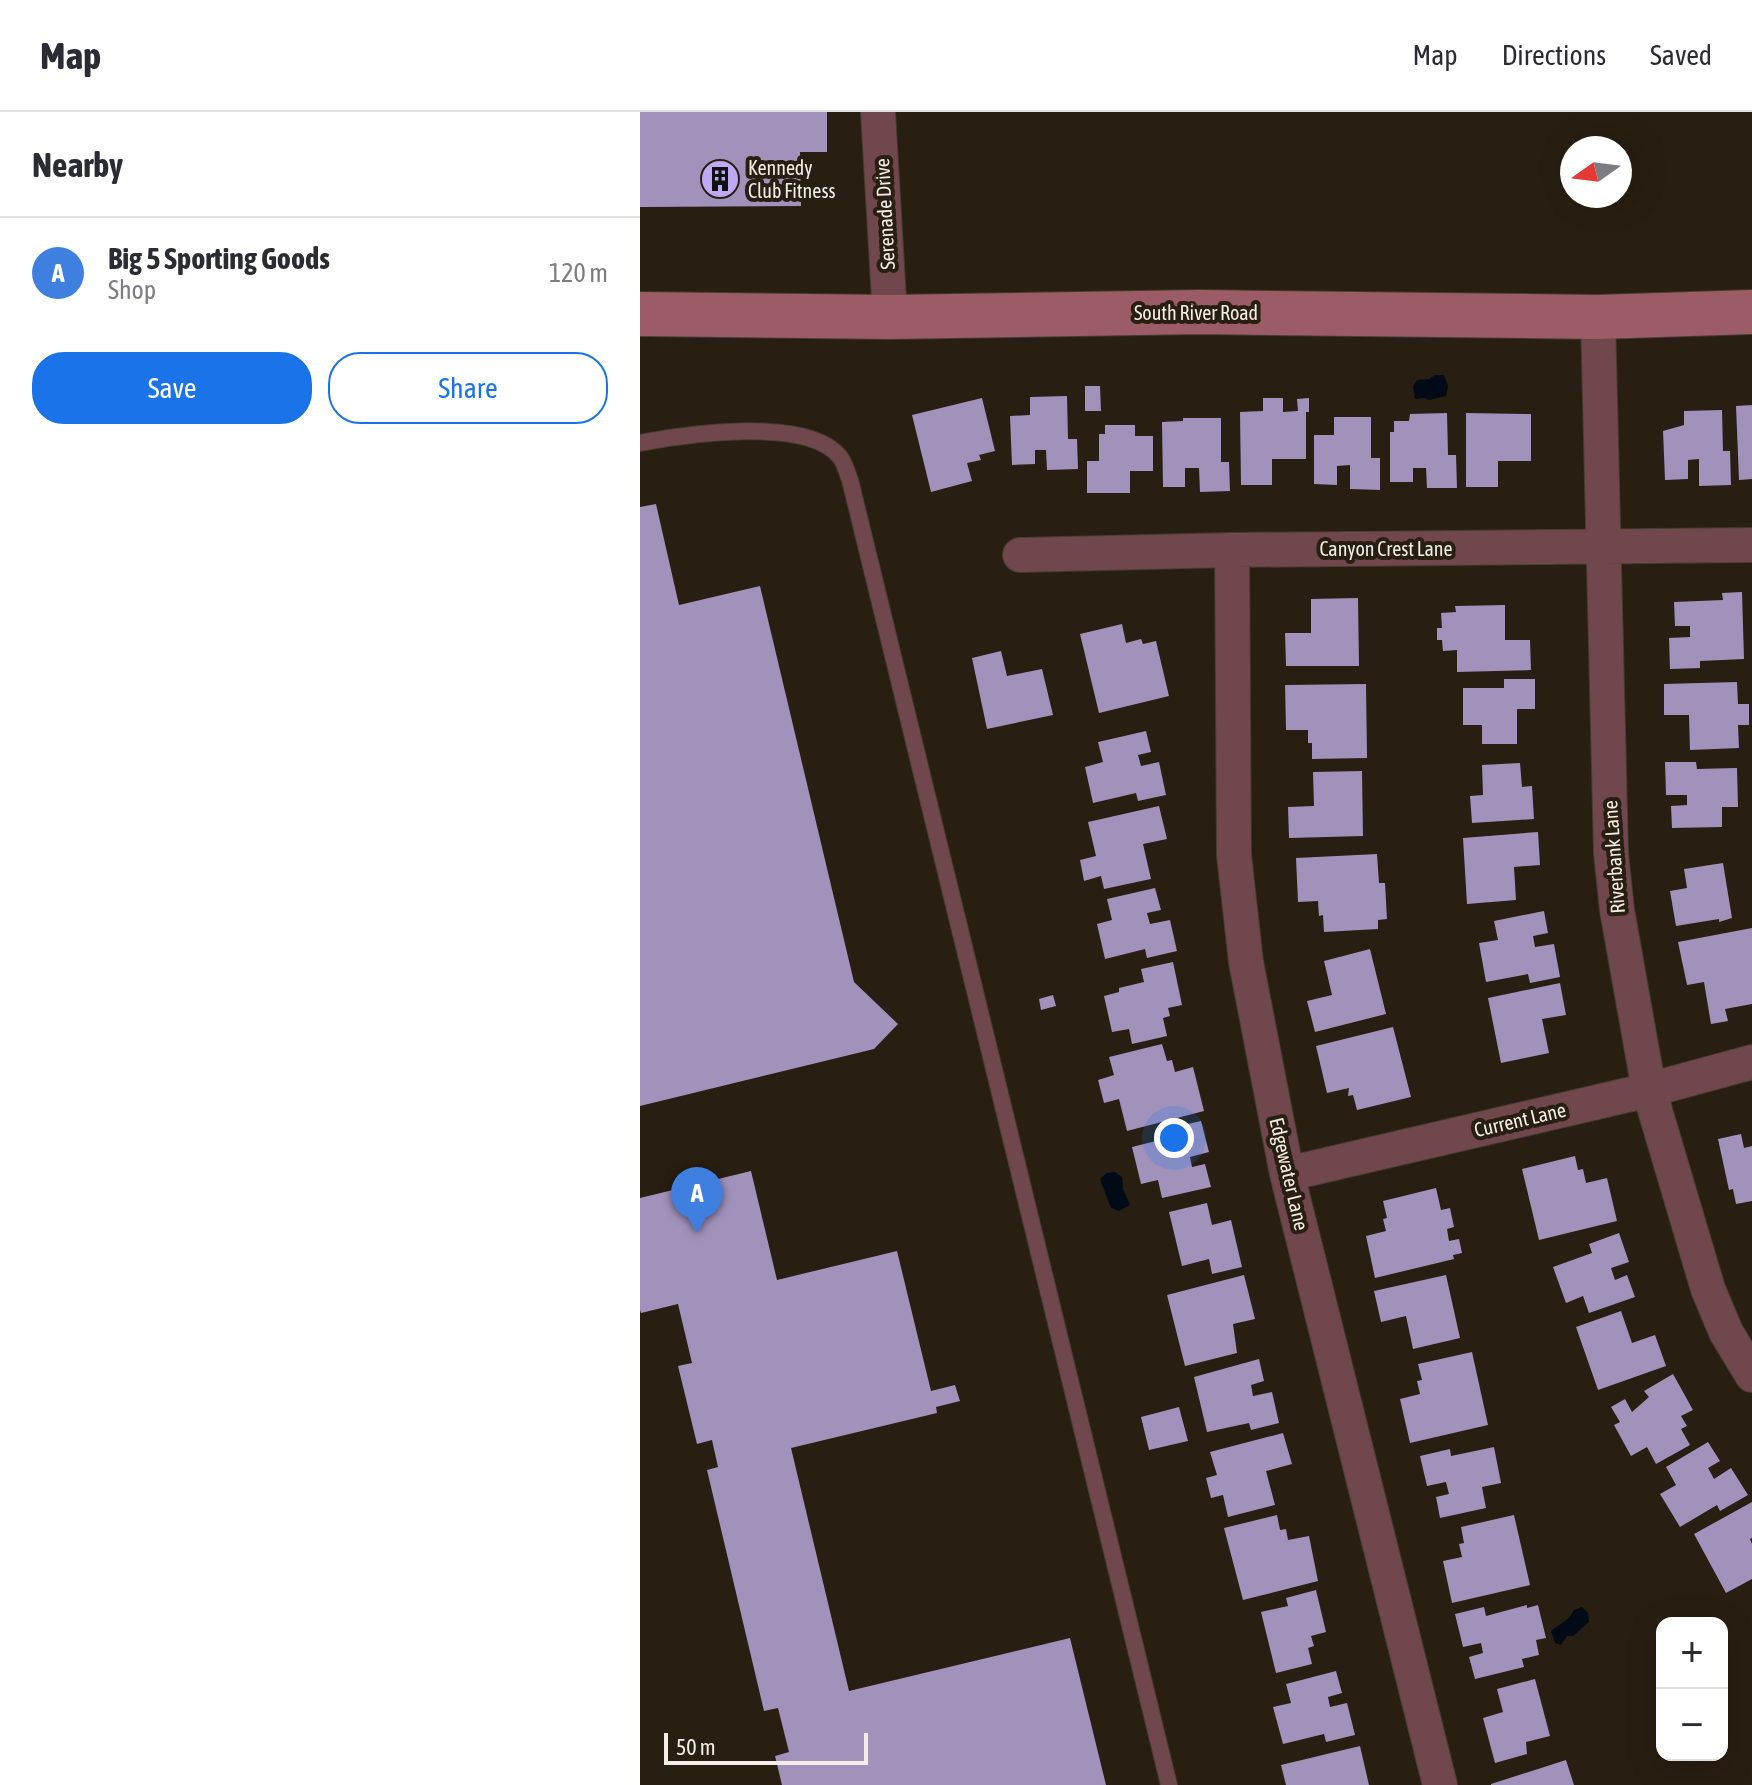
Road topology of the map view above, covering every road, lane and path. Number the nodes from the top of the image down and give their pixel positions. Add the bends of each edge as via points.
1 (878, 112) edge
2 (1752, 312) edge
3 (640, 314) edge
4 (890, 317) junction
5 (1598, 317) junction
6 (640, 443) edge
7 (1752, 545) edge
8 (1603, 548) junction
9 (1232, 550) junction
10 (1020, 555) dead end
11 (1752, 1062) edge
12 (1649, 1090) junction
13 (1287, 1174) junction
14 (1752, 1375) edge
15 (1169, 1785) edge
16 (1440, 1785) edge

1 - 4 street, Serenade Drive
2 - 5 main road, South River Road
3 - 4 main road, South River Road
4 - 5 main road, South River Road via 1200,312
5 - 8 street, Riverbank Lane
6 - 15 lane via 743,432 795,433 840,458 850,480
7 - 8 street, Canyon Crest Lane
8 - 9 street, Canyon Crest Lane
8 - 12 street, Riverbank Lane via 1611,853
9 - 10 street, Canyon Crest Lane
9 - 13 street, Edgewater Lane via 1234,855 1246,962
11 - 12 street, Current Lane
12 - 13 street, Current Lane
12 - 14 street, Riverbank Lane via 1708,1289
13 - 16 street, Edgewater Lane

